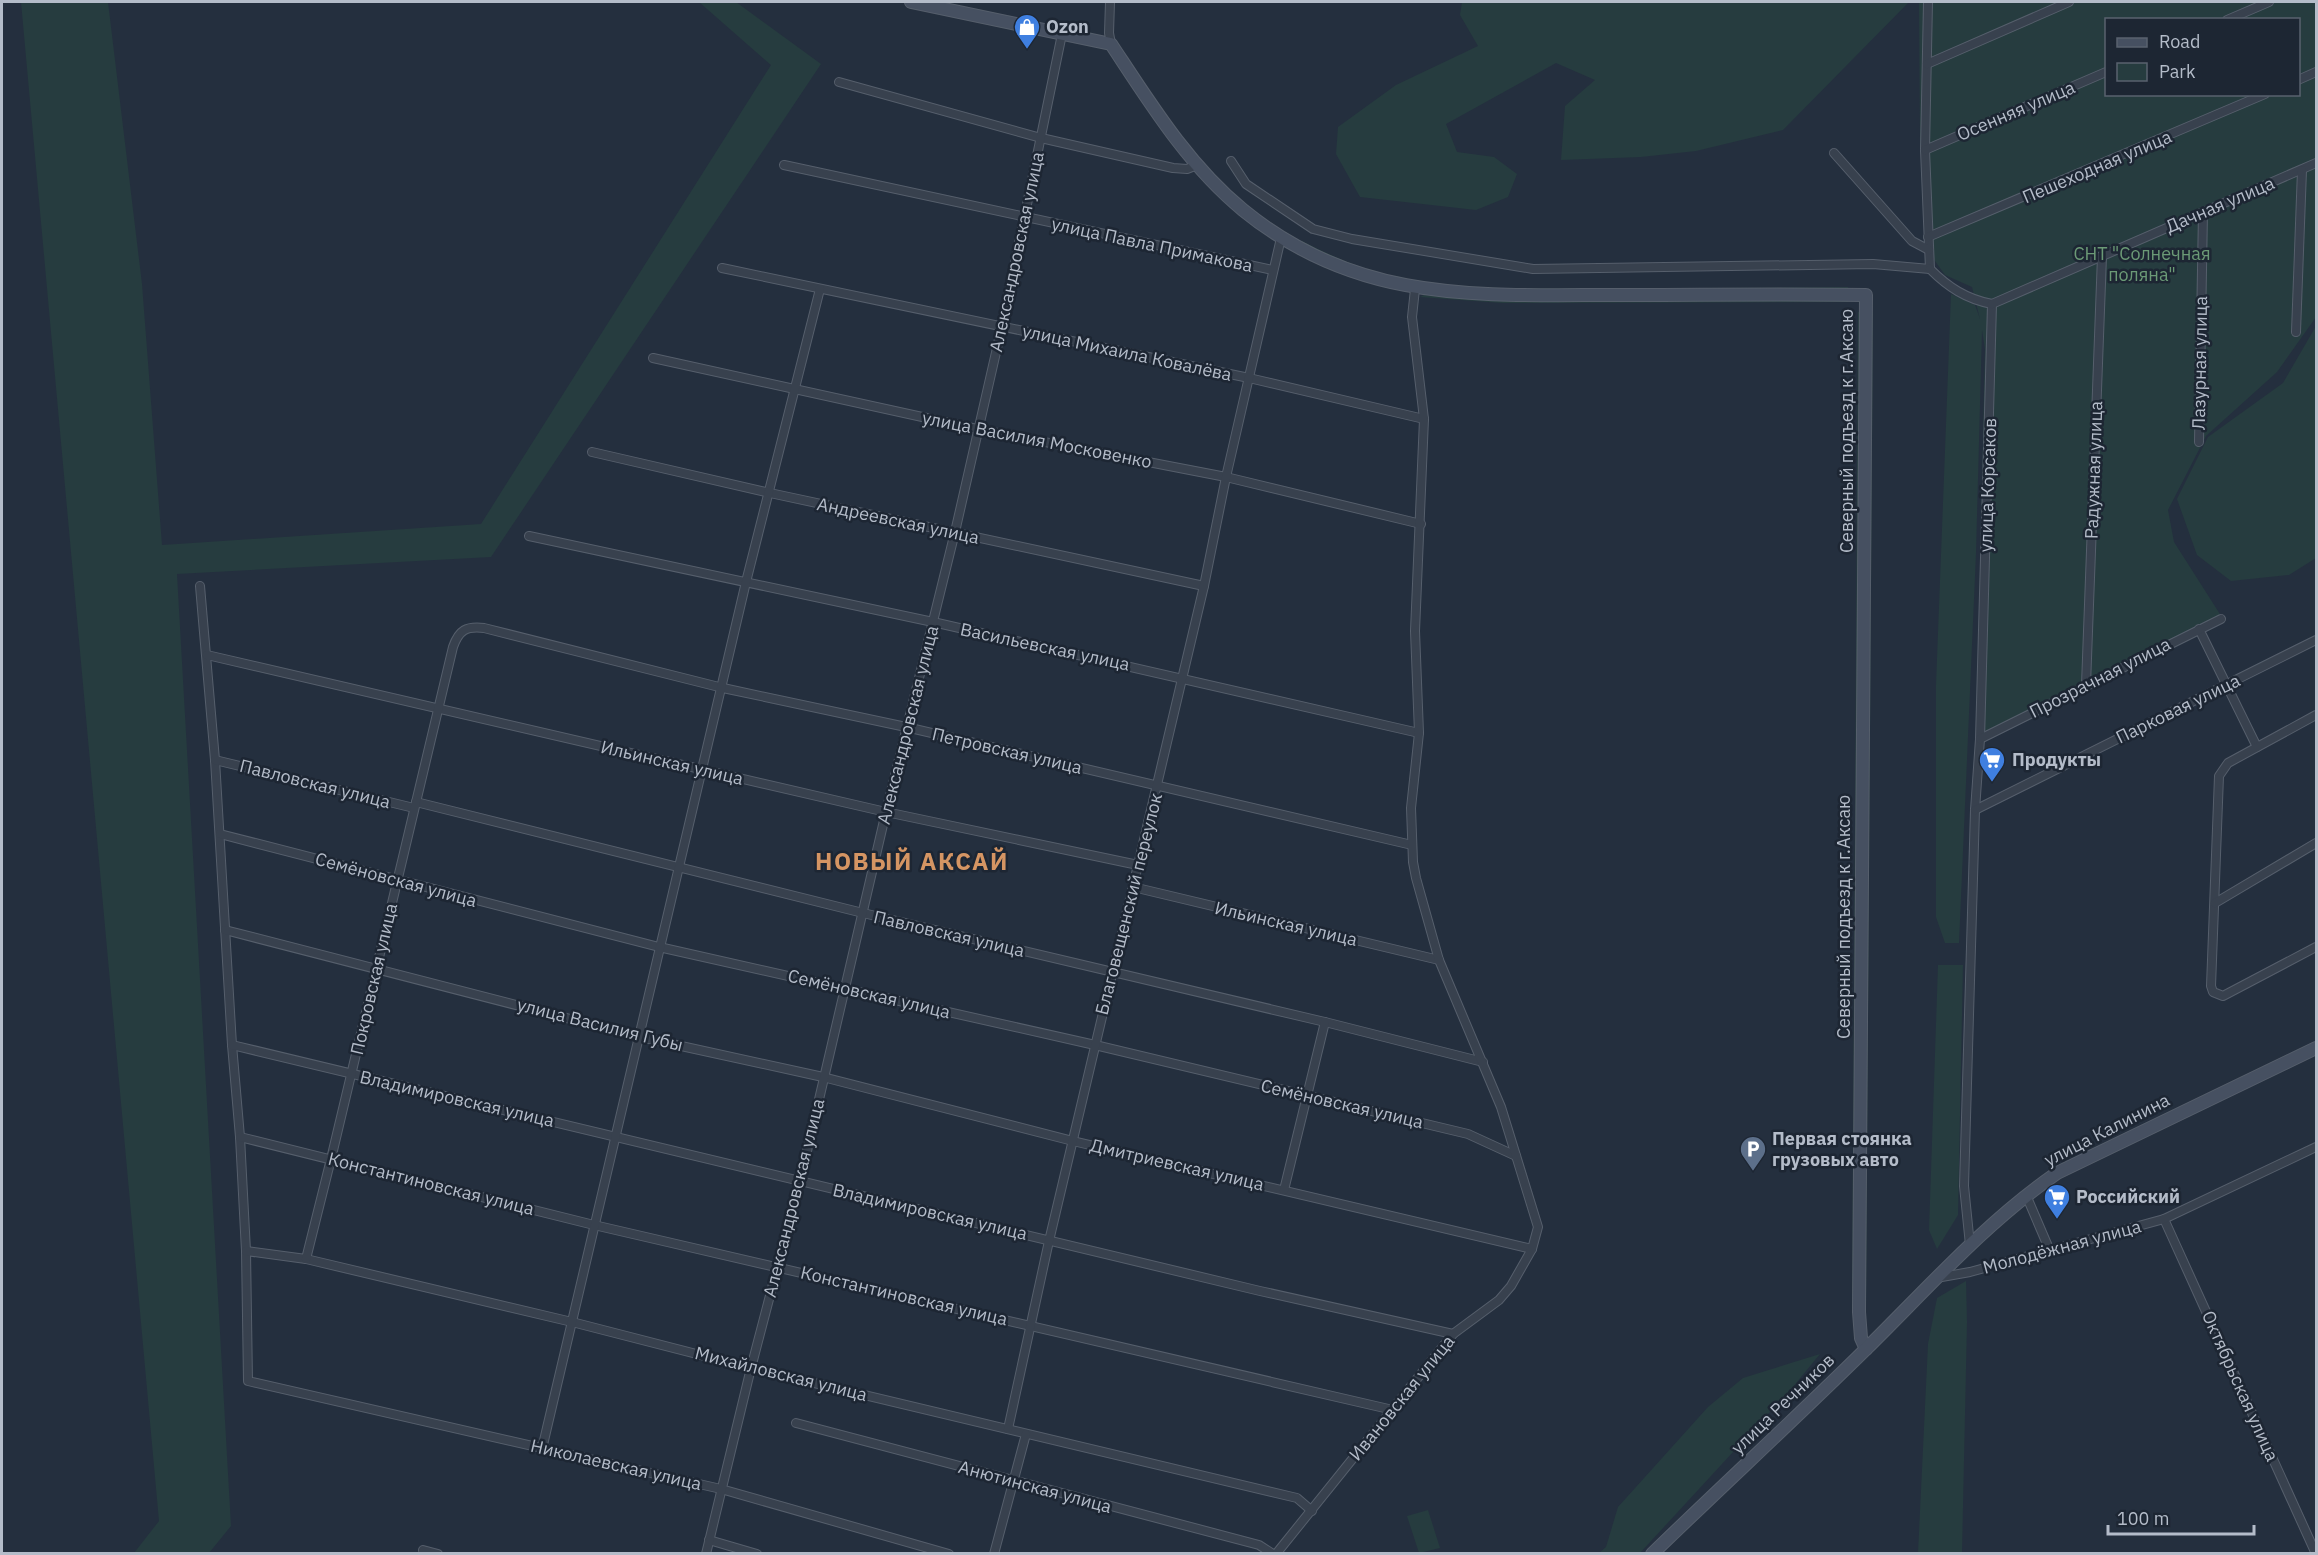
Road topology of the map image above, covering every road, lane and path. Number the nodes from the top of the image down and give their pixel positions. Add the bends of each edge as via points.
1 (911, 2) edge
2 (1110, 2) edge
3 (1928, 2) edge
4 (2069, 2) edge
5 (2269, 2) edge
6 (2232, 18) edge
7 (1062, 34) junction
8 (1112, 44) junction
9 (1927, 64) junction
10 (2105, 72) edge
11 (2316, 72) edge
12 (2300, 79) edge
13 (839, 82) dead end
14 (2260, 96) edge
15 (1041, 138) junction
16 (1925, 150) junction
17 (1834, 153) dead end
18 (1231, 161) dead end
19 (2316, 163) edge
20 (784, 165) dead end
21 (1197, 165) junction
22 (2302, 170) junction
23 (2203, 212) junction
24 (1024, 218) junction
25 (1928, 237) junction
26 (1281, 238) junction
27 (1929, 249) junction
28 (2102, 256) junction
29 (722, 268) dead end
30 (1930, 269) junction
31 (1273, 270) junction
32 (820, 288) junction
33 (1415, 289) junction
34 (1992, 304) junction
35 (1002, 326) junction
36 (2296, 332) dead end
37 (652, 358) dead end
38 (1249, 378) junction
39 (794, 389) junction
40 (1424, 419) junction
41 (977, 429) junction
42 (2199, 442) dead end
43 (592, 452) dead end
44 (1226, 477) junction
45 (770, 494) junction
46 (1421, 524) junction
47 (955, 532) junction
48 (529, 536) dead end
49 (746, 582) junction
50 (200, 586) dead end
51 (1204, 586) junction
52 (2221, 619) dead end
53 (933, 622) junction
54 (2199, 629) junction
55 (462, 630) joint
56 (2316, 640) edge
57 (207, 655) junction
58 (1182, 678) junction
59 (2086, 685) junction
60 (2226, 686) junction
61 (723, 688) junction
62 (439, 710) junction
63 (2316, 715) edge
64 (906, 728) junction
65 (1419, 733) junction
66 (1980, 739) junction
67 (2257, 747) junction
68 (215, 760) junction
69 (703, 769) junction
70 (1158, 786) junction
71 (415, 805) junction
72 (1975, 810) junction
73 (885, 812) junction
74 (220, 834) junction
75 (2316, 843) edge
76 (1412, 845) junction
77 (678, 866) junction
78 (1138, 866) junction
79 (397, 880) junction
80 (1133, 887) junction
81 (2215, 903) junction
82 (863, 913) junction
83 (225, 930) junction
84 (2316, 946) edge
85 (659, 947) junction
86 (1439, 960) junction
87 (377, 968) junction
88 (1112, 973) junction
89 (845, 989) junction
90 (1325, 1022) junction
91 (640, 1037) junction
92 (232, 1045) junction
93 (1095, 1045) junction
94 (2316, 1048) edge
95 (1483, 1062) junction
96 (352, 1075) junction
97 (824, 1077) junction
98 (1308, 1096) junction
99 (240, 1137) junction
100 (616, 1137) junction
101 (1073, 1141) junction
102 (2316, 1147) edge
103 (1516, 1156) junction
104 (331, 1159) junction
105 (800, 1181) junction
106 (1284, 1190) junction
107 (2026, 1195) junction
108 (2164, 1219) junction
109 (594, 1225) junction
110 (1049, 1241) junction
111 (1970, 1245) junction
112 (1532, 1250) junction
113 (246, 1251) junction
114 (2050, 1251) junction
115 (306, 1259) junction
116 (778, 1268) junction
117 (1936, 1278) junction
118 (572, 1322) junction
119 (1030, 1325) junction
120 (1453, 1334) junction
121 (1866, 1349) junction
122 (751, 1368) junction
123 (1393, 1410) junction
124 (796, 1423) dead end
125 (1008, 1429) junction
126 (1026, 1434) junction
127 (542, 1449) junction
128 (1013, 1482) junction
129 (721, 1489) junction
130 (1312, 1510) junction
131 (709, 1540) junction
132 (423, 1550) dead end
133 (438, 1554) edge
134 (706, 1554) edge
135 (757, 1554) edge
136 (948, 1554) edge
137 (994, 1554) edge
138 (1274, 1554) edge
139 (1652, 1554) edge
140 (2316, 1554) edge

1 - 7 street
2 - 8 street
3 - 9 street
4 - 9 street
5 - 6 street
7 - 8 street
7 - 15 street, Александровская улица
8 - 21 street, Северный подъезд к г.Аксаю
9 - 16 street
10 - 16 street, Осенняя улица
11 - 12 street
13 - 15 street
14 - 25 street, Пешеходная улица
15 - 21 street via 1173,168
15 - 24 street, Александровская улица
16 - 25 street
17 - 27 street via 1912,241
18 - 30 street via 1246,184 1313,229 1533,269 1873,264
19 - 22 street, Дачная улица
20 - 24 street, улица Павла Примакова
21 - 26 street, Северный подъезд к г.Аксаю via 1236,205
22 - 23 street, Дачная улица
22 - 36 street
23 - 28 street, Дачная улица
23 - 42 street, Лазурная улица
24 - 31 street, улица Павла Примакова
24 - 35 street, Александровская улица
25 - 27 street
26 - 31 street, Благовещенский переулок
26 - 33 street, Северный подъезд к г.Аксаю via 1347,270
27 - 30 street
28 - 34 street, Дачная улица
28 - 59 street, Радужная улица
29 - 32 street, улица Михаила Ковалёва
30 - 34 street via 1966,297
31 - 38 street, Благовещенский переулок
32 - 35 street, улица Михаила Ковалёва
32 - 39 street
33 - 40 street via 1412,317
33 - 121 street, Северный подъезд к г.Аксаю via 1489,295 1866,295 1859,1312
34 - 66 street, улица Корсаков
35 - 38 street, улица Михаила Ковалёва
35 - 41 street, Александровская улица
37 - 39 street, улица Василия Московенко
38 - 40 street, улица Михаила Ковалёва
38 - 44 street, Благовещенский переулок
39 - 41 street, улица Василия Московенко
39 - 45 street
40 - 46 street
41 - 44 street, улица Василия Московенко
41 - 47 street, Александровская улица
43 - 45 street, Андреевская улица
44 - 46 street, улица Василия Московенко
44 - 51 street, Благовещенский переулок
45 - 47 street, Андреевская улица
45 - 49 street
46 - 65 street via 1414,631
47 - 51 street, Андреевская улица
47 - 53 street, Александровская улица
48 - 49 street, Васильевская улица
49 - 53 street, Васильевская улица
49 - 61 street
50 - 57 street
51 - 58 street, Благовещенский переулок
52 - 54 street, Прозрачная улица
53 - 58 street, Васильевская улица
53 - 64 street, Александровская улица
54 - 59 street, Прозрачная улица
54 - 60 street
55 - 61 street, Петровская улица via 484,628
55 - 62 street, Покровская улица via 453,647
56 - 60 street, Парковая улица
57 - 62 street, Ильинская улица
57 - 68 street
58 - 65 street, Васильевская улица
58 - 70 street, Благовещенский переулок
59 - 66 street, Прозрачная улица
60 - 67 street
60 - 72 street, Парковая улица
61 - 64 street, Петровская улица
61 - 69 street
62 - 69 street, Ильинская улица
62 - 71 street, Покровская улица
63 - 67 street
64 - 70 street, Петровская улица
64 - 73 street, Александровская улица
65 - 76 street via 1411,808
66 - 72 street, улица Корсаков
67 - 81 street via 2228,763 2219,776
68 - 71 street, Павловская улица
68 - 74 street
69 - 73 street, Ильинская улица
69 - 77 street
70 - 76 street, Петровская улица
70 - 78 street, Благовещенский переулок
71 - 77 street, Павловская улица
71 - 79 street, Покровская улица
72 - 111 street, улица Корсаков via 1964,1186
73 - 78 street, Ильинская улица
73 - 82 street, Александровская улица
74 - 79 street, Семёновская улица
74 - 83 street
75 - 81 street
76 - 86 street via 1416,878
77 - 82 street, Павловская улица
77 - 85 street
78 - 80 street, Благовещенский переулок
79 - 85 street, Семёновская улица
79 - 87 street, Покровская улица
80 - 86 street, Ильинская улица
80 - 88 street, Благовещенский переулок
81 - 84 street via 2213,992 2223,996
82 - 88 street, Павловская улица
82 - 89 street, Александровская улица
83 - 87 street
83 - 92 street
85 - 89 street, Семёновская улица
85 - 91 street
86 - 95 street
87 - 91 street, улица Василия Губы
87 - 96 street, Покровская улица
88 - 90 street, Павловская улица
88 - 93 street, Благовещенский переулок
89 - 93 street, Семёновская улица
89 - 97 street, Александровская улица
90 - 95 street, Павловская улица
90 - 98 street
91 - 97 street, улица Василия Губы
91 - 100 street
92 - 96 street, Владимировская улица
92 - 99 street
93 - 98 street, Семёновская улица
93 - 101 street, Благовещенский переулок
94 - 107 street, улица Калинина via 2057,1173
95 - 103 street
96 - 100 street, Владимировская улица
96 - 104 street, Покровская улица
97 - 101 street, Дмитриевская улица
97 - 105 street, Александровская улица
98 - 103 street, Семёновская улица via 1468,1134
98 - 106 street
99 - 104 street, Константиновская улица
99 - 113 street
100 - 105 street, Владимировская улица
100 - 109 street
101 - 106 street, Дмитриевская улица
101 - 110 street, Благовещенский переулок
102 - 108 street, Молодёжная улица
103 - 112 street via 1538,1227
104 - 109 street, Константиновская улица
104 - 115 street, Покровская улица
105 - 110 street, Владимировская улица
105 - 116 street, Александровская улица
106 - 112 street, Дмитриевская улица
107 - 111 street, улица Калинина
107 - 114 street
108 - 114 street, Молодёжная улица
108 - 140 street, Октябрьская улица
109 - 116 street, Константиновская улица
109 - 118 street
110 - 119 street, Благовещенский переулок
110 - 120 street, Владимировская улица
111 - 117 street, улица Калинина
112 - 120 street, Ивановская улица via 1499,1300
113 - 115 street, Михайловская улица
113 - 127 street, Николаевская улица via 248,1381
114 - 117 street, Молодёжная улица
115 - 118 street, Михайловская улица
116 - 119 street, Константиновская улица
116 - 122 street, Александровская улица
117 - 121 street, улица Речников
118 - 122 street, Михайловская улица
118 - 127 street
119 - 123 street, Константиновская улица
119 - 125 street, Благовещенский переулок
120 - 123 street, Ивановская улица
121 - 139 street, улица Речников
122 - 125 street, Михайловская улица
122 - 129 street, Александровская улица
123 - 130 street, Ивановская улица
124 - 128 street, Анютинская улица
125 - 126 street, Михайловская улица
126 - 128 street
126 - 130 street, Михайловская улица via 1297,1498
127 - 129 street, Николаевская улица
128 - 137 street
128 - 138 street, Анютинская улица via 1259,1545
129 - 131 street, Александровская улица
129 - 136 street, Николаевская улица
130 - 138 street, Ивановская улица
131 - 134 street, Александровская улица
131 - 135 street
132 - 133 street

